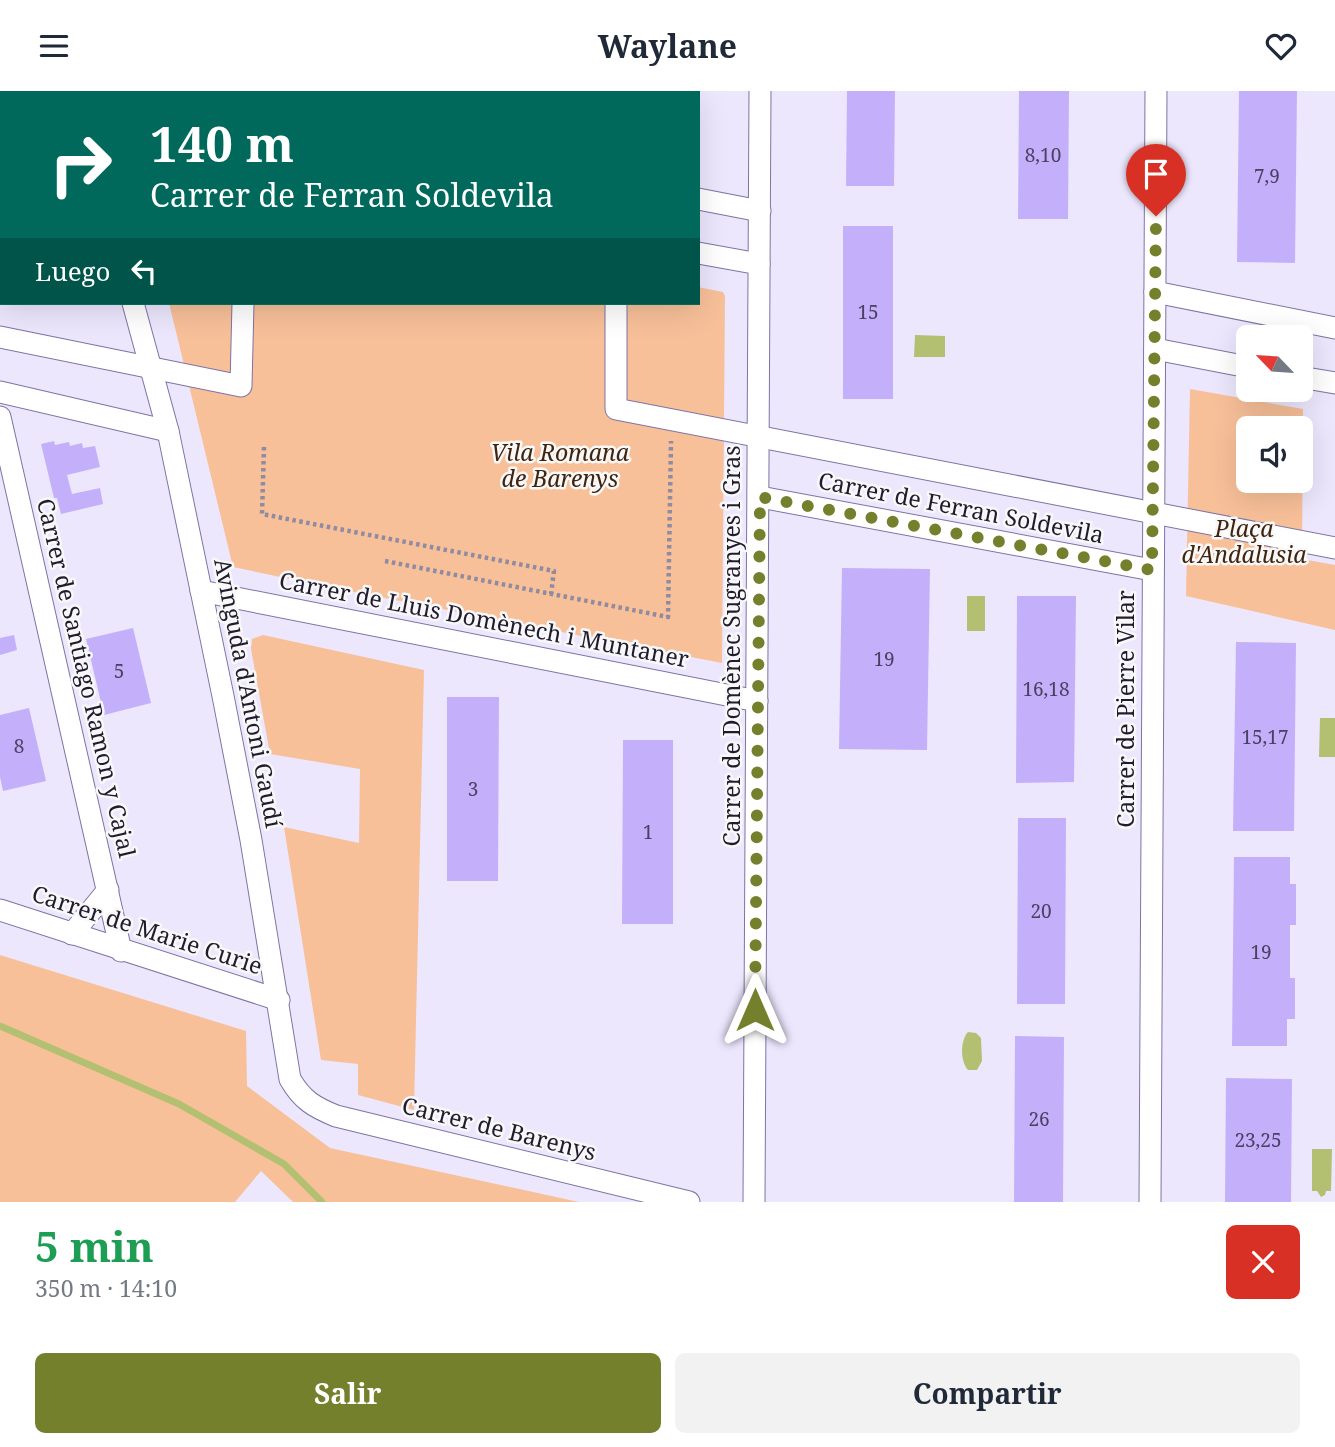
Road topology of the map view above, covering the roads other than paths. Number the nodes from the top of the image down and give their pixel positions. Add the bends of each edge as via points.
1 (760, 91) edge
2 (1156, 91) edge
3 (700, 199) edge
4 (760, 211) junction
5 (700, 253) edge
6 (759, 264) junction
7 (1155, 292) junction
8 (134, 305) edge
9 (243, 305) edge
10 (616, 305) edge
11 (1335, 328) edge
12 (0, 337) edge
13 (1155, 349) junction
14 (1236, 365) edge
15 (152, 369) junction
16 (1313, 379) edge
17 (1335, 383) edge
18 (0, 392) edge
19 (33, 399) junction
20 (1, 421) edge
21 (168, 431) junction
22 (760, 437) junction
23 (760, 497) junction
24 (1153, 511) junction
25 (1335, 548) edge
26 (1152, 570) junction
27 (201, 591) junction
28 (757, 701) junction
29 (108, 890) junction
30 (0, 910) edge
31 (72, 934) junction
32 (121, 951) junction
33 (279, 1000) junction
34 (300, 1095) joint
35 (689, 1202) edge
36 (754, 1202) edge
37 (1150, 1202) edge

1 - 4 street, Carrer de Domènec Sugranyes i Gras
2 - 7 street, Carrer de Pierre Vilar
3 - 4 street
4 - 6 street, Carrer de Domènec Sugranyes i Gras
5 - 6 street
6 - 22 street, Carrer de Domènec Sugranyes i Gras
7 - 11 street
7 - 13 street, Carrer de Pierre Vilar
8 - 15 street, Avinguda d'Antoni Gaudí
9 - 15 street via 241,386
10 - 22 street via 616,409
12 - 15 street
13 - 14 street
13 - 24 street, Carrer de Pierre Vilar
15 - 21 street, Avinguda d'Antoni Gaudí
16 - 17 street
18 - 19 street
19 - 20 street
19 - 21 street
20 - 29 street, Carrer de Santiago Ramon y Cajal
21 - 27 street, Avinguda d'Antoni Gaudí
22 - 23 street, Carrer de Domènec Sugranyes i Gras
22 - 24 street
23 - 26 street, Carrer de Ferran Soldevila
23 - 28 street, Carrer de Domènec Sugranyes i Gras
24 - 25 street
24 - 26 street, Carrer de Pierre Vilar
26 - 37 street, Carrer de Pierre Vilar
27 - 28 street, Carrer de Lluis Domènech i Muntaner
27 - 33 street, Avinguda d'Antoni Gaudí
28 - 36 street, Carrer de Domènec Sugranyes i Gras
29 - 31 street
29 - 32 street, Carrer de Santiago Ramon y Cajal
30 - 31 street, Carrer de Marie Curie
31 - 32 street, Carrer de Marie Curie
32 - 33 street, Carrer de Marie Curie
33 - 34 street, Avinguda d'Antoni Gaudí via 290,1079
34 - 35 street, Carrer de Barenys via 336,1116

